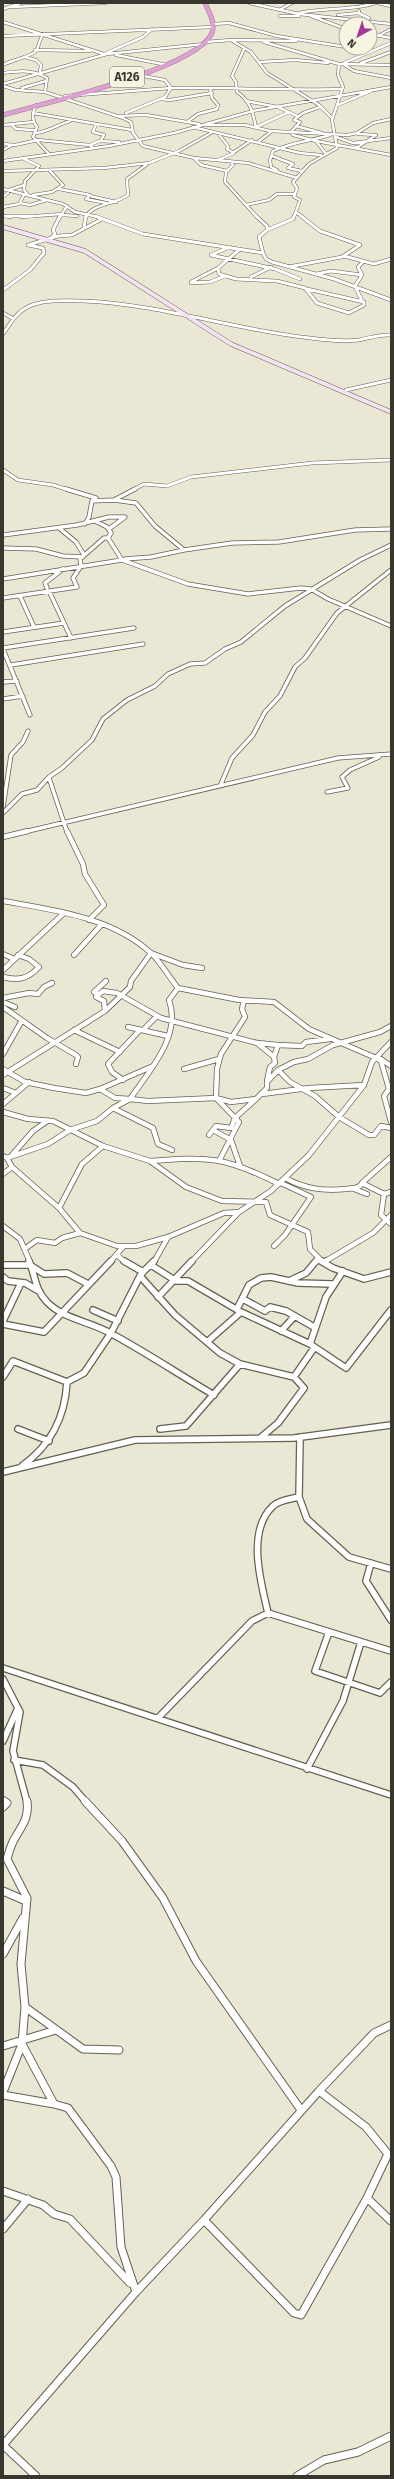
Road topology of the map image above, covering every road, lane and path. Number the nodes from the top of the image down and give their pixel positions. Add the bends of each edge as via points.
1 (21, 3) edge
2 (106, 3) edge
3 (205, 3) edge
4 (249, 3) edge
5 (292, 3) edge
6 (338, 3) edge
7 (377, 3) edge
8 (364, 6) junction
9 (391, 6) edge
10 (11, 7) junction
11 (338, 7) junction
12 (3, 9) edge
13 (279, 10) junction
14 (297, 13) junction
15 (358, 13) junction
16 (309, 15) junction
17 (339, 15) junction
18 (280, 16) dead end
19 (327, 16) junction
20 (365, 16) edge
21 (338, 17) edge
22 (3, 22) edge
23 (378, 22) edge
24 (391, 24) edge
25 (338, 27) edge
26 (391, 29) edge
27 (152, 30) junction
28 (214, 31) junction
29 (3, 36) edge
30 (43, 36) junction
31 (378, 36) joint
32 (391, 38) edge
33 (225, 40) junction
34 (231, 40) junction
35 (307, 41) junction
36 (264, 42) junction
37 (205, 43) junction
38 (391, 43) edge
39 (338, 46) edge
40 (378, 47) edge
41 (244, 49) junction
42 (35, 50) junction
43 (93, 52) junction
44 (378, 52) edge
45 (391, 52) edge
46 (106, 54) junction
47 (385, 54) junction
48 (358, 56) edge
49 (391, 56) edge
50 (24, 57) junction
51 (259, 62) junction
52 (339, 64) junction
53 (343, 64) junction
54 (354, 64) junction
55 (3, 65) edge
56 (167, 65) junction
57 (391, 65) edge
58 (3, 73) edge
59 (41, 73) junction
60 (390, 73) dead end
61 (137, 74) junction
62 (389, 78) edge
63 (46, 81) junction
64 (3, 84) edge
65 (235, 87) junction
66 (391, 87) edge
67 (171, 88) junction
68 (210, 88) junction
69 (296, 89) junction
70 (341, 89) junction
71 (376, 89) junction
72 (20, 90) junction
73 (44, 92) junction
74 (212, 93) junction
75 (340, 95) junction
76 (65, 96) junction
77 (58, 98) junction
78 (160, 99) junction
79 (246, 101) junction
80 (313, 102) junction
81 (36, 105) junction
82 (338, 105) junction
83 (278, 107) junction
84 (320, 107) junction
85 (253, 111) junction
86 (289, 112) junction
87 (33, 113) junction
88 (124, 114) junction
89 (3, 115) edge
90 (116, 116) junction
91 (297, 116) junction
92 (332, 118) junction
93 (391, 119) edge
94 (72, 120) junction
95 (33, 122) junction
96 (186, 122) junction
97 (11, 124) junction
98 (96, 124) junction
99 (3, 125) edge
100 (203, 125) junction
101 (296, 126) junction
102 (193, 127) junction
103 (256, 127) junction
104 (34, 130) junction
105 (132, 130) junction
106 (274, 132) junction
107 (291, 132) junction
108 (36, 133) junction
109 (211, 133) junction
110 (323, 133) junction
111 (333, 134) junction
112 (357, 134) junction
113 (374, 135) junction
114 (220, 136) junction
115 (300, 137) junction
116 (336, 137) junction
117 (391, 139) edge
118 (36, 140) junction
119 (101, 140) junction
120 (138, 140) junction
121 (252, 140) junction
122 (259, 141) junction
123 (315, 141) junction
124 (125, 142) junction
125 (363, 142) junction
126 (299, 143) junction
127 (3, 144) edge
128 (12, 145) junction
129 (90, 145) junction
130 (337, 145) junction
131 (142, 146) junction
132 (281, 147) junction
133 (94, 148) junction
134 (349, 149) junction
135 (3, 150) edge
136 (295, 150) junction
137 (234, 152) junction
138 (331, 152) junction
139 (49, 154) junction
140 (171, 154) junction
141 (325, 154) junction
142 (391, 155) edge
143 (272, 156) junction
144 (23, 158) junction
145 (194, 158) junction
146 (3, 161) edge
147 (215, 161) junction
148 (149, 163) junction
149 (232, 163) junction
150 (34, 169) junction
151 (48, 170) junction
152 (3, 171) edge
153 (227, 171) junction
154 (302, 171) junction
155 (276, 173) junction
156 (297, 178) junction
157 (24, 185) junction
158 (58, 188) junction
159 (3, 189) edge
160 (3, 192) edge
161 (8, 192) junction
162 (24, 194) junction
163 (294, 194) junction
164 (30, 195) junction
165 (90, 196) junction
166 (3, 197) edge
167 (47, 200) junction
168 (117, 202) junction
169 (20, 203) junction
170 (111, 203) junction
171 (246, 205) junction
172 (67, 206) junction
173 (3, 207) edge
174 (297, 212) junction
175 (62, 214) junction
176 (86, 215) junction
177 (3, 216) edge
178 (84, 219) junction
179 (102, 219) junction
180 (3, 227) edge
181 (84, 227) junction
182 (267, 230) junction
183 (51, 238) junction
184 (46, 240) junction
185 (230, 247) junction
186 (240, 249) junction
187 (263, 253) junction
188 (344, 256) junction
189 (228, 259) junction
190 (391, 259) edge
191 (276, 263) junction
192 (362, 263) junction
193 (288, 267) junction
194 (218, 268) junction
195 (270, 268) junction
196 (315, 274) junction
197 (362, 275) junction
198 (225, 276) junction
199 (250, 278) junction
200 (300, 280) junction
201 (355, 286) junction
202 (305, 289) junction
203 (3, 290) edge
204 (391, 300) edge
205 (364, 302) junction
206 (3, 313) edge
207 (183, 314) junction
208 (12, 318) junction
209 (3, 334) edge
210 (391, 335) edge
211 (391, 380) edge
212 (346, 390) dead end
213 (391, 412) edge
214 (391, 460) edge
215 (3, 470) edge
216 (114, 500) junction
217 (92, 501) junction
218 (95, 521) junction
219 (85, 524) junction
220 (59, 528) junction
221 (109, 529) junction
222 (391, 529) edge
223 (3, 535) edge
224 (108, 538) junction
225 (391, 545) edge
226 (3, 548) edge
227 (184, 550) junction
228 (83, 556) junction
229 (122, 560) junction
230 (81, 565) junction
231 (63, 568) junction
232 (391, 570) edge
233 (3, 579) edge
234 (311, 589) junction
235 (48, 590) junction
236 (20, 596) junction
237 (3, 598) edge
238 (344, 606) junction
239 (64, 623) junction
240 (391, 626) edge
241 (34, 627) junction
242 (134, 628) dead end
243 (3, 632) edge
244 (71, 638) junction
245 (143, 644) dead end
246 (3, 649) edge
247 (11, 665) junction
248 (17, 681) junction
249 (3, 682) edge
250 (23, 696) junction
251 (3, 699) edge
252 (30, 715) dead end
253 (28, 731) dead end
254 (391, 754) edge
255 (383, 755) junction
256 (49, 778) junction
257 (221, 784) junction
258 (327, 792) dead end
259 (3, 807) edge
260 (3, 813) edge
261 (62, 822) junction
262 (3, 837) edge
263 (3, 901) edge
264 (64, 913) junction
265 (90, 920) junction
266 (102, 924) junction
267 (151, 953) junction
268 (3, 954) edge
269 (74, 955) dead end
270 (16, 957) junction
271 (202, 968) dead end
272 (3, 970) edge
273 (3, 977) edge
274 (106, 982) dead end
275 (52, 983) dead end
276 (178, 988) junction
277 (98, 994) junction
278 (121, 995) junction
279 (3, 998) edge
280 (244, 1000) junction
281 (3, 1002) edge
282 (3, 1007) edge
283 (15, 1007) dead end
284 (105, 1011) junction
285 (158, 1016) junction
286 (170, 1020) junction
287 (21, 1022) junction
288 (391, 1026) edge
289 (128, 1027) dead end
290 (144, 1029) junction
291 (74, 1030) junction
292 (139, 1031) junction
293 (168, 1036) junction
294 (232, 1036) junction
295 (333, 1039) junction
296 (257, 1042) junction
297 (391, 1042) edge
298 (54, 1043) junction
299 (343, 1043) junction
300 (278, 1045) junction
301 (4, 1047) edge
302 (382, 1051) junction
303 (120, 1052) junction
304 (3, 1054) edge
305 (274, 1057) junction
306 (376, 1058) junction
307 (219, 1059) junction
308 (381, 1061) junction
309 (76, 1064) dead end
310 (154, 1066) junction
311 (391, 1066) edge
312 (3, 1068) edge
313 (184, 1069) dead end
314 (278, 1070) junction
315 (10, 1072) junction
316 (3, 1075) edge
317 (123, 1080) junction
318 (385, 1081) junction
319 (29, 1082) junction
320 (267, 1082) junction
321 (391, 1082) edge
322 (364, 1085) junction
323 (3, 1088) edge
324 (100, 1090) junction
325 (304, 1090) junction
326 (16, 1093) junction
327 (262, 1094) junction
328 (216, 1098) junction
329 (130, 1099) junction
330 (256, 1099) junction
331 (3, 1104) edge
332 (113, 1108) junction
333 (3, 1112) edge
334 (339, 1117) junction
335 (235, 1118) junction
336 (46, 1122) junction
337 (391, 1122) edge
338 (391, 1128) edge
339 (70, 1130) junction
340 (231, 1140) junction
341 (103, 1146) junction
342 (172, 1150) dead end
343 (7, 1156) edge
344 (391, 1157) edge
345 (150, 1161) junction
346 (219, 1161) junction
347 (240, 1166) junction
348 (12, 1167) junction
349 (3, 1174) edge
350 (285, 1178) junction
351 (362, 1183) junction
352 (280, 1184) junction
353 (354, 1189) junction
354 (391, 1192) edge
355 (366, 1194) dead end
356 (384, 1194) junction
357 (252, 1203) junction
358 (59, 1208) junction
359 (239, 1212) junction
360 (391, 1215) edge
361 (386, 1220) junction
362 (391, 1224) edge
363 (3, 1226) edge
364 (290, 1226) junction
365 (80, 1233) junction
366 (168, 1237) junction
367 (274, 1246) dead end
368 (123, 1247) junction
369 (26, 1248) junction
370 (117, 1255) junction
371 (318, 1259) junction
372 (324, 1262) junction
373 (3, 1264) edge
374 (30, 1265) junction
375 (151, 1265) junction
376 (343, 1271) junction
377 (391, 1272) edge
378 (142, 1274) junction
379 (3, 1277) edge
380 (176, 1281) junction
381 (288, 1281) junction
382 (6, 1282) edge
383 (21, 1283) junction
384 (88, 1284) junction
385 (332, 1284) junction
386 (37, 1290) junction
387 (158, 1297) junction
388 (244, 1299) junction
389 (93, 1310) dead end
390 (391, 1310) edge
391 (239, 1311) junction
392 (61, 1312) junction
393 (294, 1317) junction
394 (3, 1321) edge
395 (118, 1321) junction
396 (3, 1324) edge
397 (314, 1326) junction
398 (281, 1331) junction
399 (111, 1333) junction
400 (206, 1342) junction
401 (312, 1346) junction
402 (240, 1364) junction
403 (3, 1377) edge
404 (294, 1378) junction
405 (67, 1382) junction
406 (214, 1395) junction
407 (391, 1425) edge
408 (160, 1428) dead end
409 (18, 1429) dead end
410 (300, 1437) junction
411 (260, 1438) junction
412 (49, 1440) junction
413 (19, 1468) junction
414 (3, 1472) edge
415 (299, 1497) junction
416 (372, 1563) junction
417 (391, 1569) edge
418 (268, 1613) junction
419 (391, 1620) edge
420 (329, 1632) junction
421 (361, 1642) junction
422 (391, 1651) edge
423 (3, 1668) edge
424 (3, 1679) edge
425 (391, 1682) edge
426 (348, 1683) junction
427 (18, 1708) junction
428 (158, 1718) junction
429 (3, 1741) edge
430 (14, 1760) junction
431 (307, 1769) junction
432 (391, 1795) edge
433 (3, 1800) edge
434 (3, 1807) edge
435 (3, 1891) edge
436 (26, 1901) junction
437 (24, 1915) junction
438 (3, 1954) edge
439 (25, 2007) junction
440 (391, 2025) edge
441 (56, 2030) junction
442 (22, 2041) junction
443 (3, 2046) edge
444 (119, 2050) dead end
445 (319, 2091) junction
446 (3, 2094) edge
447 (54, 2104) junction
448 (301, 2110) junction
449 (3, 2191) edge
450 (367, 2198) junction
451 (28, 2199) junction
452 (204, 2220) junction
453 (391, 2221) edge
454 (3, 2229) edge
455 (132, 2284) junction
456 (136, 2292) junction
457 (391, 2436) edge
458 (3, 2445) edge
459 (36, 2476) edge
460 (297, 2476) edge

1 - 10 street
2 - 10 street
3 - 28 highway
4 - 13 street
5 - 13 street
6 - 11 street
7 - 8 street
7 - 9 street
8 - 11 street
8 - 15 street
10 - 12 street
11 - 14 street via 314,8
11 - 17 street via 336,11
13 - 14 street
14 - 16 street
15 - 17 street
15 - 20 street
16 - 18 street
16 - 19 street
16 - 25 street via 320,22
17 - 19 street
19 - 21 street
22 - 30 street via 28,27
23 - 24 street
26 - 31 street
27 - 28 street
27 - 30 street
27 - 46 street via 145,36 114,47
28 - 33 street
28 - 35 street via 229,23
28 - 37 highway, A126
29 - 30 street
30 - 42 street
30 - 43 street
31 - 32 street
33 - 34 street
33 - 37 street
34 - 36 street
34 - 41 street
35 - 36 street
35 - 39 street
36 - 52 street
37 - 46 street
37 - 56 highway, A126 via 187,56
38 - 40 street
41 - 51 street via 251,52
41 - 65 street via 232,76 236,82
42 - 43 street
42 - 50 street
43 - 46 street
44 - 47 street
45 - 47 street
46 - 56 street
46 - 59 street
47 - 49 street
47 - 54 street
48 - 53 street
50 - 55 street
50 - 59 street via 37,61 41,65
51 - 52 street via 295,60
51 - 69 street via 268,73
52 - 53 street
52 - 70 street via 338,75 343,86
53 - 54 street
53 - 62 street via 354,71
54 - 57 street
56 - 61 highway, A126
58 - 59 street via 34,70
59 - 63 street via 47,78
59 - 64 street
60 - 62 street
61 - 67 street via 165,80
61 - 76 highway, A126
63 - 72 street
63 - 73 street
64 - 72 street
65 - 68 street
65 - 69 street via 280,91
65 - 79 street
66 - 71 street
67 - 68 street
67 - 76 street
67 - 78 street via 165,97
68 - 74 street
69 - 70 street
69 - 80 street
70 - 75 street
71 - 75 street
71 - 82 street
72 - 73 street
73 - 77 street
74 - 78 street via 170,100
74 - 96 street via 212,98 218,104 217,109 198,114
75 - 80 street
75 - 82 street
76 - 77 highway, A126
77 - 81 highway, A126
77 - 90 street
78 - 88 street
79 - 83 street
79 - 85 street
80 - 83 street
80 - 84 street
81 - 87 street
81 - 89 highway, A126
82 - 92 street
83 - 85 street
83 - 86 street
84 - 91 street
84 - 92 street
85 - 100 street
85 - 103 street
86 - 91 street
86 - 103 street
87 - 94 street
87 - 95 street
88 - 90 street
88 - 96 street via 148,115
90 - 105 street via 131,122
91 - 101 street via 294,120 300,122
92 - 111 street
93 - 112 street via 370,125
94 - 98 street
94 - 108 street via 61,123 51,131
95 - 97 street
95 - 104 street via 37,127
96 - 100 street
97 - 99 street
97 - 104 street via 16,129
98 - 105 street
98 - 119 street via 93,132 104,135
100 - 102 street
100 - 103 street
101 - 107 street
101 - 110 street
102 - 109 street
102 - 120 street
103 - 106 street
104 - 108 street
105 - 120 street
106 - 107 street
106 - 122 street via 267,133
107 - 110 street
107 - 115 street
108 - 118 street via 33,137
109 - 114 street
109 - 140 street
110 - 111 street
111 - 112 street
111 - 116 street
111 - 123 street
112 - 113 street
113 - 117 street
113 - 125 street
114 - 121 street
114 - 137 street via 228,146 227,149
115 - 123 street
115 - 126 street
116 - 125 street via 352,142
116 - 130 street
117 - 125 street
118 - 128 street
118 - 129 street
118 - 139 street
119 - 124 street
119 - 129 street
120 - 124 street
120 - 131 street
121 - 122 street
121 - 137 street
122 - 132 street
123 - 126 street
123 - 130 street
123 - 141 street
124 - 131 street
124 - 133 street
125 - 134 street via 358,147
126 - 132 street
126 - 136 street
127 - 128 street
128 - 135 street
129 - 133 street
130 - 134 street
130 - 138 street
131 - 140 street
132 - 136 street
132 - 143 street via 272,152
133 - 139 street
134 - 138 street
134 - 142 street
136 - 141 street via 316,156
137 - 147 street
138 - 141 street
139 - 144 street
140 - 145 street
140 - 148 street
141 - 154 street
143 - 154 street via 293,164 288,168
143 - 155 street via 271,167 277,170
144 - 146 street
144 - 150 street via 39,166
145 - 147 street
145 - 153 street via 199,164
147 - 149 street
148 - 151 street
148 - 168 street via 130,175 127,180 128,195
149 - 153 street via 233,166
149 - 155 street via 248,163
150 - 151 street
150 - 152 street
150 - 157 street
151 - 158 street via 63,183
153 - 171 street via 225,182
154 - 156 street
155 - 156 street
156 - 163 street via 293,182 297,188
157 - 161 street
157 - 164 street
158 - 164 street via 48,193
158 - 165 street
159 - 161 street
160 - 161 street
161 - 162 street
161 - 166 street
162 - 164 street
162 - 169 street
163 - 171 street via 277,194 269,200
163 - 174 street via 295,199 300,200
164 - 167 street
165 - 168 street
165 - 170 street via 86,199
167 - 169 street via 30,205
167 - 172 street
168 - 170 street
169 - 173 street
170 - 176 street
171 - 182 street via 267,226
172 - 175 street
172 - 176 street
174 - 182 street via 292,220
174 - 188 street via 320,231 360,245
175 - 177 street via 14,218
175 - 178 street
175 - 183 street
176 - 178 street
176 - 179 street
178 - 181 street
179 - 181 street
179 - 185 street via 143,234
180 - 184 main road
181 - 183 street via 72,235
182 - 187 street via 258,238 264,249
183 - 184 street
184 - 203 street via 28,245 43,248 44,253 32,268
184 - 207 main road via 86,251
185 - 186 street
185 - 189 street via 211,255
186 - 187 street
186 - 189 street
187 - 191 street via 266,259
188 - 192 street
188 - 193 street
189 - 194 street
189 - 195 street
190 - 192 street via 388,262
191 - 193 street
191 - 195 street
192 - 197 street via 358,267
193 - 196 street
193 - 200 street via 300,275
194 - 198 street via 218,273
194 - 198 street via 191,282 210,282
195 - 199 street
195 - 200 street
196 - 197 street via 331,271
196 - 201 street
197 - 201 street
198 - 199 street via 236,279
199 - 202 street via 277,281
200 - 202 street
201 - 204 street
201 - 205 street via 360,299
202 - 205 street
202 - 205 street via 317,303 349,313 364,305
206 - 208 street
207 - 208 street via 105,302 50,300 28,306
207 - 210 street via 310,338 358,340 380,334
207 - 213 main road via 231,344
208 - 209 street
211 - 212 street
214 - 216 street via 312,463 191,477 167,486 144,484
215 - 217 street via 18,480 54,485 96,498
216 - 217 street
216 - 227 street via 136,503 155,526
217 - 219 street via 90,517
218 - 219 street
218 - 221 street via 101,522
218 - 221 street via 109,517 125,517
219 - 220 street
220 - 223 street
220 - 228 street via 76,542
221 - 224 street via 111,534
222 - 227 street via 356,530 279,542 232,543
224 - 228 street via 104,538
224 - 229 street
225 - 234 street
226 - 228 street via 36,549 63,556
227 - 229 street
228 - 230 street via 80,559
229 - 230 street
229 - 234 street via 188,584 248,594
230 - 231 street
230 - 235 street via 74,578 77,587
231 - 233 street
231 - 235 street via 45,583
232 - 238 street
234 - 238 street
234 - 256 street via 277,611 240,642 205,663 190,664 168,674 155,686 127,700 103,719 92,740
235 - 236 street
235 - 239 street
236 - 237 street
236 - 241 street
238 - 240 street
238 - 257 street via 305,658 295,667 280,696 265,712 253,735 232,758
239 - 241 street
239 - 244 street
241 - 243 street
242 - 244 street
244 - 246 street
245 - 247 street
246 - 247 street
247 - 248 street
248 - 249 street
248 - 250 street
250 - 251 street
250 - 252 street
253 - 259 street via 11,756
254 - 255 street
255 - 257 street via 338,758
255 - 258 street via 350,770 342,777 348,788
256 - 260 street via 37,790 22,794
256 - 261 street
257 - 261 street
261 - 262 street
261 - 265 street via 83,864 85,874 104,906
263 - 264 street
264 - 265 street
264 - 270 street via 38,941
265 - 266 street
266 - 267 street
266 - 269 street
267 - 271 street via 183,965
267 - 276 street
267 - 278 street via 131,981 130,987
268 - 270 street
270 - 272 street
270 - 273 street via 29,959 39,967 24,980
274 - 277 street via 94,992
275 - 279 street via 38,994 29,993
276 - 280 street via 198,994
276 - 286 street via 169,1000 173,1011
277 - 278 street via 112,992
277 - 284 street via 96,997 104,1001
278 - 284 street
278 - 285 street
280 - 294 street via 242,1009 245,1017 241,1027
280 - 295 street via 274,1002 309,1028
281 - 283 street
282 - 287 street
284 - 291 street
285 - 286 street
285 - 290 street
286 - 293 street
286 - 294 street
287 - 298 street
287 - 301 street
288 - 299 street
289 - 292 street
290 - 292 street
290 - 293 street
291 - 298 street
291 - 303 street
292 - 303 street
293 - 310 street via 165,1048
294 - 296 street
294 - 307 street
295 - 299 street
295 - 300 street via 306,1042 302,1046
296 - 300 street
296 - 305 street
297 - 302 street
298 - 309 street via 78,1057
298 - 315 street
299 - 306 street
299 - 314 street via 329,1046 308,1059 294,1062
300 - 305 street
301 - 304 street
302 - 306 street
302 - 308 street
303 - 317 street via 108,1064 112,1072
305 - 320 street via 275,1063 270,1067
306 - 308 street
306 - 322 street via 372,1062
307 - 313 street
307 - 328 street
308 - 311 street
308 - 318 street
310 - 317 street
310 - 329 street
312 - 315 street
314 - 320 street
314 - 325 street via 290,1082
315 - 316 street
315 - 319 street
317 - 324 street
318 - 321 street
318 - 337 street via 389,1089 384,1096
319 - 324 street via 80,1092
319 - 326 street
320 - 327 street via 267,1088
322 - 325 street
322 - 334 street
323 - 326 street
324 - 329 street via 115,1098
325 - 327 street
325 - 334 street
326 - 331 street
327 - 330 street
328 - 329 street via 148,1101
328 - 330 street via 231,1102
328 - 335 street
329 - 332 street
330 - 335 street
332 - 339 street via 97,1121
332 - 342 street via 153,1128 158,1144
333 - 336 street
334 - 338 street via 369,1135 374,1134 381,1126
334 - 350 street via 314,1150
335 - 340 street via 239,1122 238,1128
335 - 340 street via 231,1128 216,1126 211,1132
336 - 339 street via 65,1126
336 - 343 street
339 - 341 street
339 - 343 street via 48,1144
340 - 346 street
340 - 347 street
341 - 345 street
341 - 358 street via 82,1164
343 - 348 street
344 - 351 street
345 - 346 street via 192,1157
345 - 357 street via 172,1179 209,1196 222,1201
346 - 347 street
347 - 352 street
348 - 349 street
348 - 358 street
350 - 352 street
350 - 353 street via 307,1189 319,1191
351 - 353 street
351 - 356 street
352 - 357 street
352 - 364 street via 311,1197
353 - 355 street
354 - 356 street
356 - 361 street via 381,1215
357 - 359 street
357 - 364 street via 266,1202 270,1215
358 - 365 street
359 - 366 street via 224,1213
359 - 380 street
360 - 361 street
361 - 362 street
361 - 372 street via 373,1233
363 - 369 street via 20,1239
364 - 367 street
364 - 371 street via 310,1235 309,1244
365 - 368 street
365 - 369 street via 62,1238 55,1243 37,1240
366 - 368 street
366 - 375 street
368 - 370 street
369 - 374 street
370 - 378 street
370 - 384 street
371 - 372 street
371 - 381 street via 306,1273
372 - 376 street
373 - 374 street
374 - 384 street via 44,1274 67,1273
374 - 386 street via 35,1274
375 - 378 street
375 - 380 street
376 - 377 street via 364,1278
376 - 385 street
378 - 387 street
378 - 395 street via 129,1294
379 - 382 street
380 - 387 street
380 - 391 street via 188,1281
381 - 385 street via 298,1283 314,1280
381 - 388 street via 259,1278 251,1282 245,1291
382 - 383 street
383 - 386 street
383 - 394 street
384 - 392 street
385 - 397 street via 322,1300
386 - 392 street via 48,1303
387 - 400 street
388 - 391 street
388 - 393 street via 265,1311 270,1308 286,1311
389 - 395 street
390 - 401 street via 346,1368
391 - 398 street
391 - 400 street
392 - 396 street via 44,1332
392 - 399 street
393 - 397 street
393 - 398 street
395 - 399 street
397 - 401 street
398 - 401 street
399 - 405 street via 84,1373
399 - 406 street
400 - 402 street
401 - 404 street
402 - 404 street
402 - 406 street
403 - 405 street via 13,1362 25,1364 49,1378
404 - 411 street via 304,1388 278,1423
405 - 412 street via 59,1426
406 - 408 street via 186,1426
407 - 410 street
409 - 412 street
410 - 411 street
410 - 415 street
411 - 413 street via 135,1440
412 - 413 street via 35,1458
413 - 414 street
415 - 416 street via 307,1519 349,1557
415 - 418 street via 273,1506 263,1520 258,1546
416 - 417 street
416 - 419 street via 366,1581
418 - 420 street
418 - 428 street via 252,1621
420 - 421 street
420 - 426 street via 315,1671
421 - 422 street
421 - 426 street
423 - 428 street
424 - 427 street
425 - 426 street via 380,1693
426 - 431 street via 343,1701
427 - 429 street
427 - 430 street via 20,1712 13,1751
428 - 431 street
430 - 436 street via 26,1796 28,1811 25,1824 14,1839 7,1859 27,1898
430 - 448 street via 43,1765 59,1776 73,1787 122,1841 163,1898 196,1961
431 - 432 street
433 - 434 street via 7,1803
435 - 436 street
436 - 437 street
437 - 438 street
437 - 439 street via 21,1964
439 - 441 street
439 - 442 street
440 - 445 street via 370,2036
441 - 442 street
441 - 444 street via 83,2049
442 - 443 street
442 - 446 street
442 - 447 street
445 - 448 street
445 - 450 street via 344,2108 388,2154
446 - 447 street
447 - 455 street via 68,2108 111,2166 116,2177 121,2247
448 - 452 street
449 - 451 street
450 - 452 street via 305,2310 299,2316
450 - 453 street
451 - 454 street
451 - 455 street via 43,2205 54,2214 70,2219
452 - 456 street
455 - 456 street
456 - 458 street
457 - 460 street via 358,2452 324,2460
458 - 459 street

